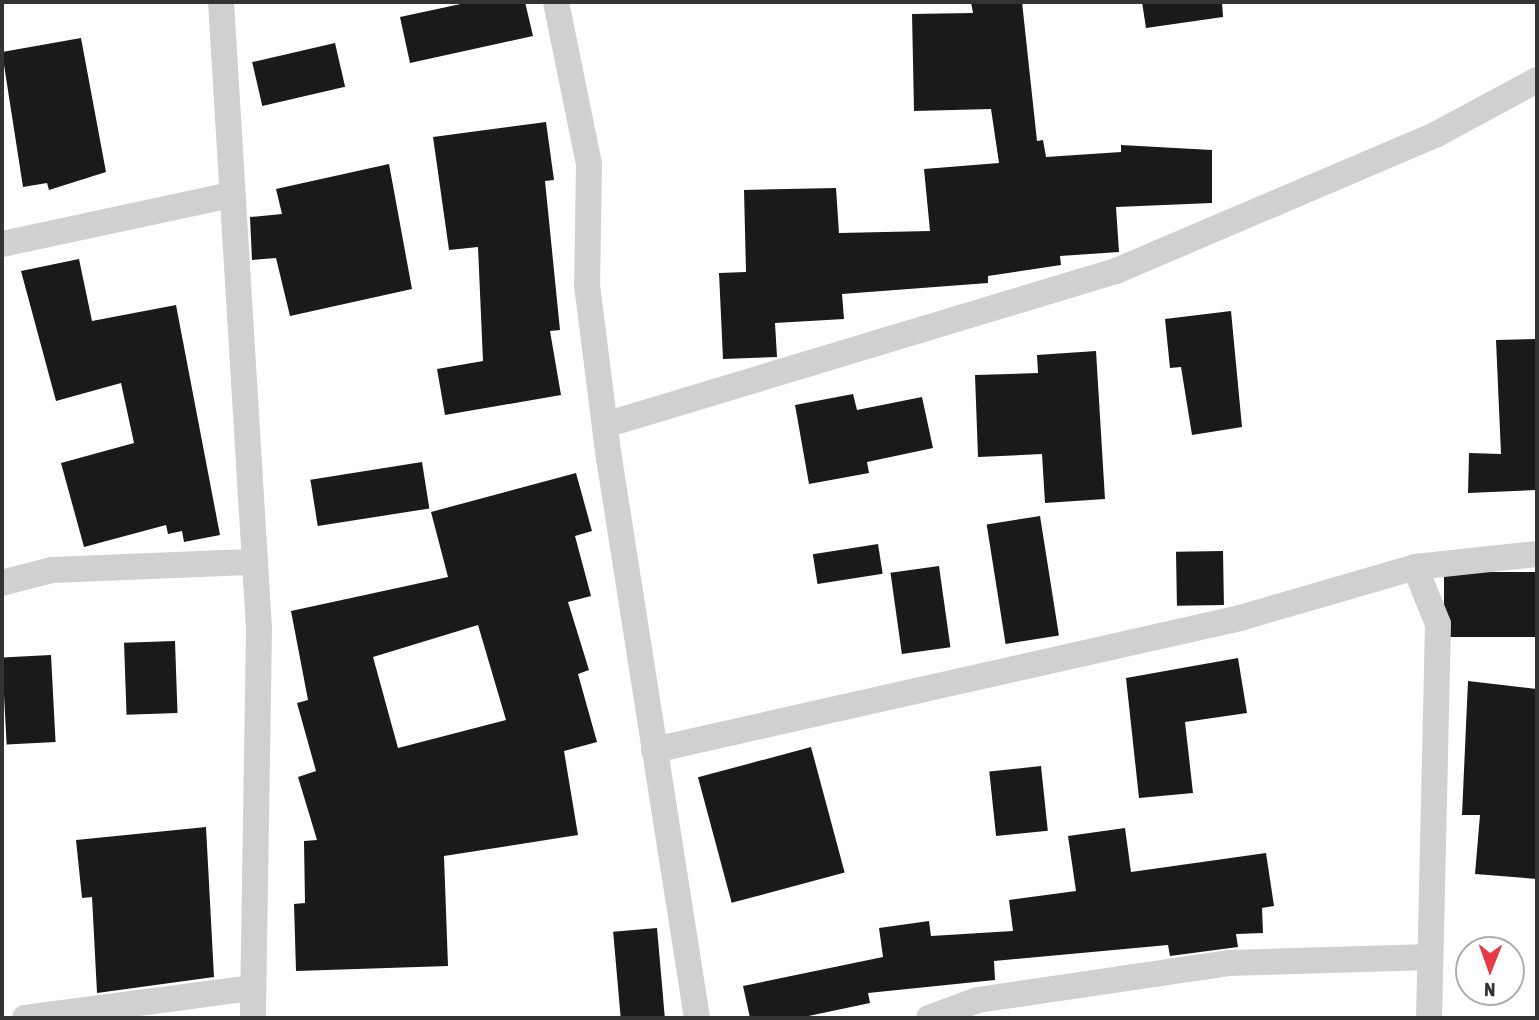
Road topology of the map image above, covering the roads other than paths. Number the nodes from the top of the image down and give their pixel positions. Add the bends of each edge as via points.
1 (220, 2) edge
2 (556, 2) edge
3 (1537, 80) edge
4 (231, 195) junction
5 (2, 244) edge
6 (605, 425) junction
7 (1537, 554) edge
8 (255, 562) junction
9 (1415, 567) junction
10 (2, 583) edge
11 (654, 750) junction
12 (1430, 957) junction
13 (253, 988) junction
14 (25, 1018) edge
15 (253, 1018) edge
16 (697, 1018) edge
17 (929, 1018) edge
18 (1429, 1018) edge

1 - 4 street
2 - 6 street via 589,164 587,285
3 - 6 street via 1435,135 1116,271
4 - 5 street
4 - 8 street
6 - 11 street
7 - 9 street
8 - 10 street via 52,570
8 - 13 street
9 - 11 street via 1240,618
9 - 12 street via 1438,624
11 - 16 street
12 - 17 street via 1227,963 978,1000
12 - 18 street
13 - 14 street
13 - 15 street

